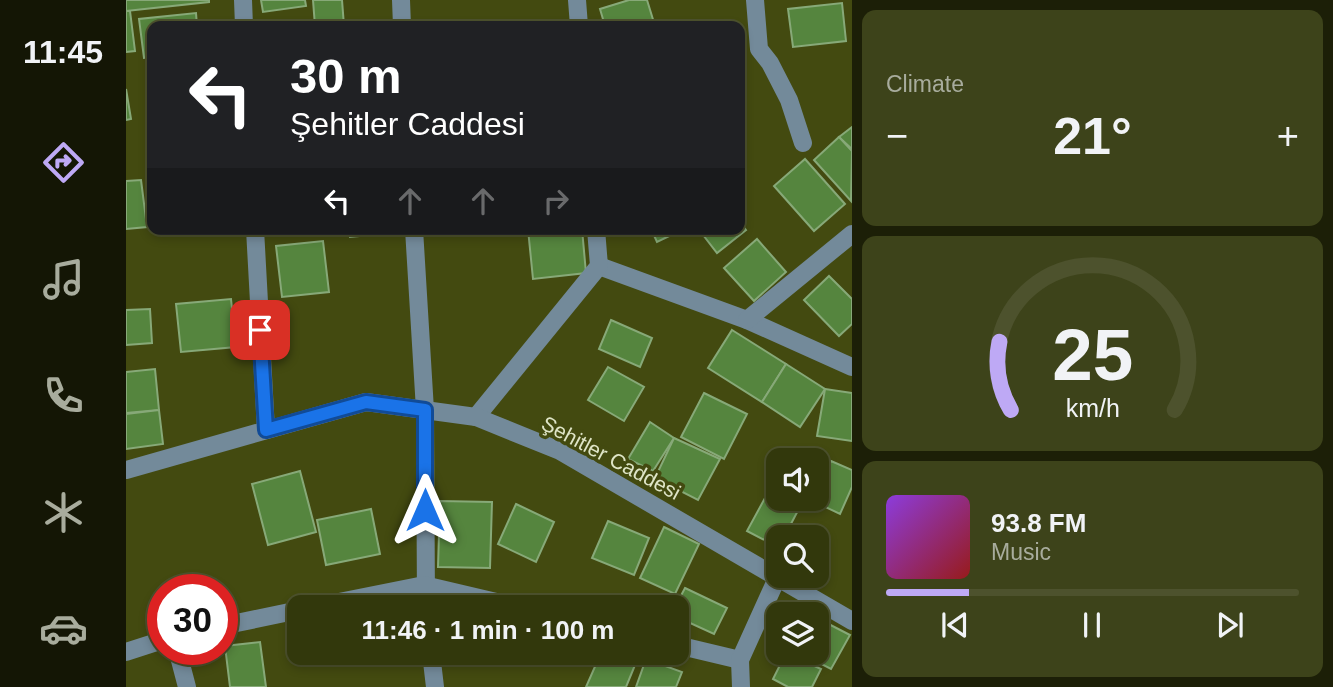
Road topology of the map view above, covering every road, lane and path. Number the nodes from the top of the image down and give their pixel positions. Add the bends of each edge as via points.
1 (243, 0) edge
2 (401, 0) edge
3 (577, 0) edge
4 (755, 0) edge
5 (244, 21) edge
6 (402, 21) edge
7 (579, 21) edge
8 (803, 143) dead end
9 (852, 234) edge
10 (255, 235) edge
11 (414, 235) edge
12 (596, 235) edge
13 (599, 266) junction
14 (747, 320) junction
15 (852, 367) edge
16 (425, 410) junction
17 (476, 417) junction
18 (266, 430) junction
19 (126, 470) edge
20 (766, 569) edge
21 (424, 585) junction
22 (773, 588) edge
23 (801, 588) edge
24 (374, 595) edge
25 (425, 595) edge
26 (467, 595) edge
27 (287, 612) edge
28 (849, 613) edge
29 (238, 623) edge
30 (147, 645) edge
31 (689, 649) edge
32 (126, 652) edge
33 (740, 660) junction
34 (181, 665) edge
35 (432, 665) edge
36 (187, 687) edge
37 (435, 687) edge
38 (741, 687) edge

1 - 5 street
2 - 6 street
3 - 7 street
4 - 8 street via 759,50 789,100
9 - 14 street
10 - 18 street
11 - 16 street
12 - 13 street
13 - 14 street
13 - 17 street
14 - 15 street
16 - 17 street, Şehitler Caddesi
16 - 18 street, Şehitler Caddesi via 366,402
16 - 21 street
17 - 20 street, Şehitler Caddesi via 560,452
18 - 19 street, Şehitler Caddesi
21 - 24 street
21 - 25 street
21 - 26 street
22 - 33 street
23 - 28 street, Şehitler Caddesi
27 - 29 street
30 - 32 street
31 - 33 street
33 - 38 street
34 - 36 street
35 - 37 street

